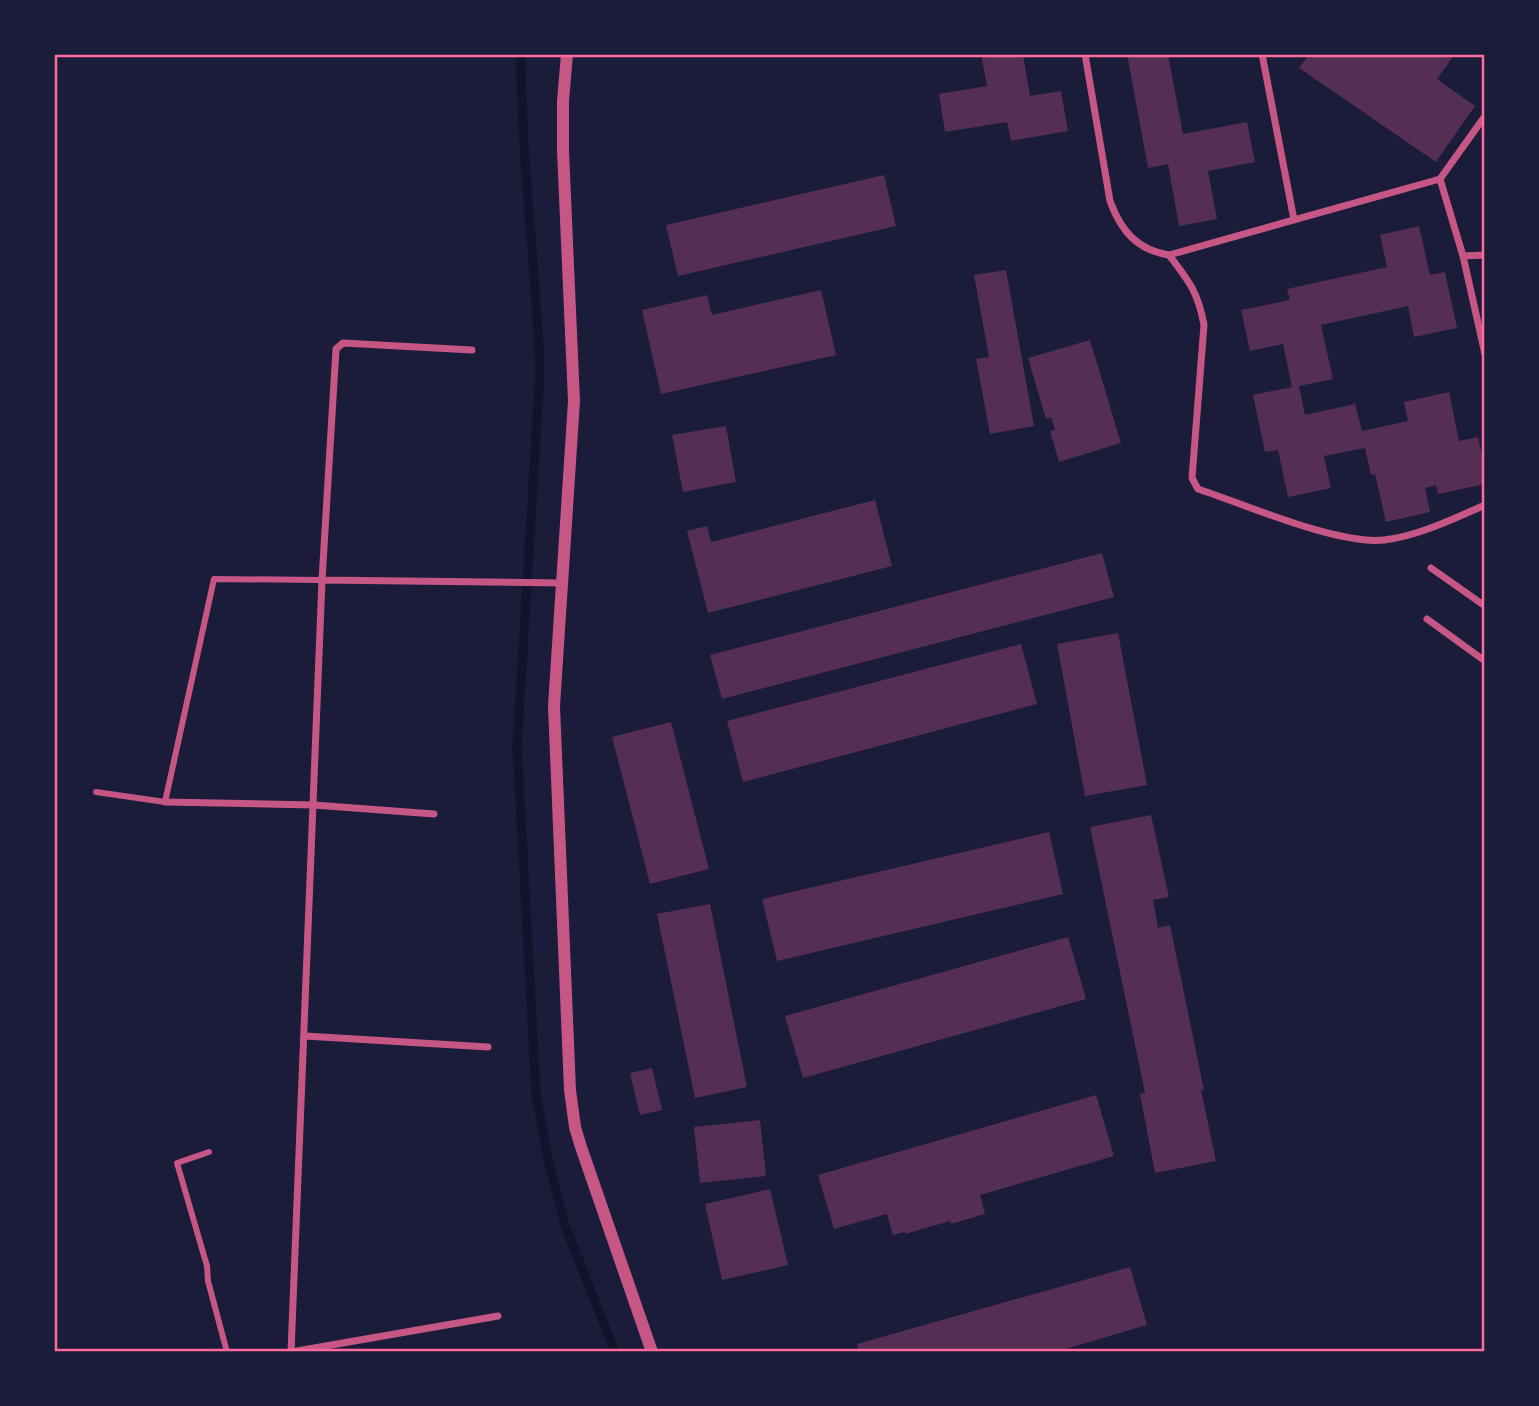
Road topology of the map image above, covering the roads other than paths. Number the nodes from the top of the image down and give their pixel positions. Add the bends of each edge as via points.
1 (567, 54) edge
2 (1085, 54) edge
3 (1262, 54) edge
4 (1485, 116) edge
5 (1440, 179) junction
6 (1294, 220) junction
7 (1169, 255) junction
8 (1485, 255) edge
9 (1462, 256) junction
10 (472, 350) dead end
11 (1485, 354) edge
12 (1485, 505) edge
13 (1431, 568) dead end
14 (322, 580) junction
15 (563, 583) junction
16 (1485, 606) edge
17 (1427, 619) dead end
18 (1485, 661) edge
19 (96, 792) dead end
20 (165, 802) junction
21 (314, 805) junction
22 (434, 814) dead end
23 (305, 1036) junction
24 (488, 1046) dead end
25 (209, 1152) dead end
26 (498, 1316) dead end
27 (227, 1352) edge
28 (291, 1352) edge
29 (652, 1352) edge

1 - 15 street via 563,151 574,401
2 - 7 street via 1116,218 1144,247
3 - 6 street
4 - 5 street
5 - 6 street
5 - 9 street
6 - 7 street
7 - 12 street via 1190,279 1204,325 1192,478 1198,489 1357,539 1382,540
8 - 9 street
9 - 11 street
10 - 14 street via 343,343 336,349
13 - 16 street
14 - 15 street
14 - 20 street via 214,579
14 - 21 street
15 - 29 street via 554,748 572,1107 587,1167
17 - 18 street
19 - 20 street
20 - 21 street
21 - 22 street
21 - 23 street
23 - 24 street
23 - 28 street
25 - 27 street via 177,1163
26 - 28 street

